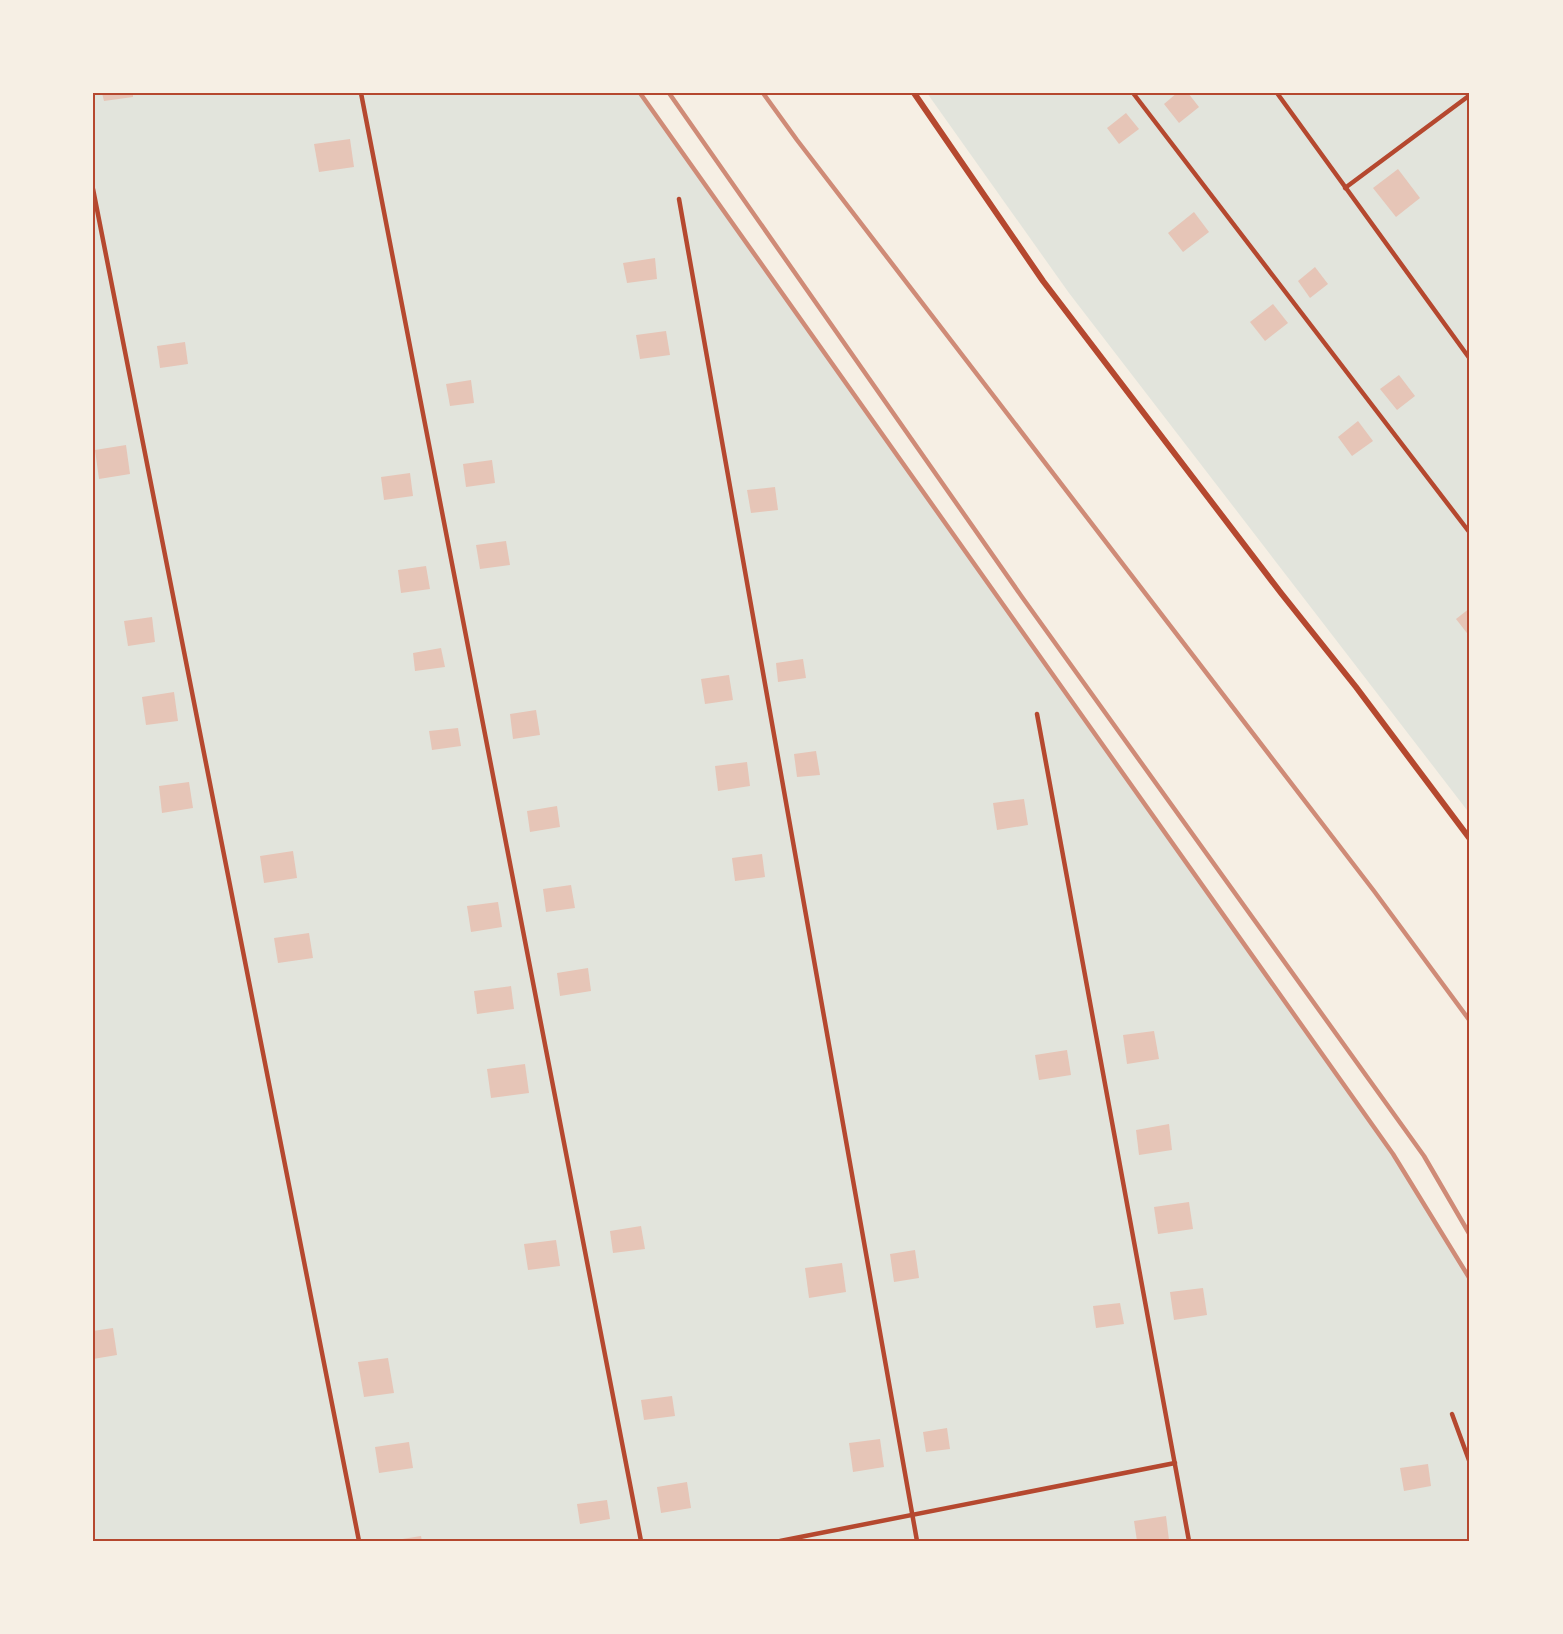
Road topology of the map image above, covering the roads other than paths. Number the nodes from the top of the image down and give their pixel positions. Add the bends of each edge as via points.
1 (361, 93) edge
2 (914, 93) edge
3 (1133, 93) edge
4 (1277, 93) edge
5 (1470, 95) edge
6 (1345, 188) junction
7 (93, 189) edge
8 (679, 199) dead end
9 (1470, 359) edge
10 (1470, 533) edge
11 (1037, 714) dead end
12 (1469, 836) edge
13 (1452, 1414) dead end
14 (1175, 1462) junction
15 (1470, 1463) edge
16 (912, 1514) junction
17 (359, 1541) edge
18 (641, 1541) edge
19 (780, 1541) edge
20 (917, 1541) edge
21 (1189, 1541) edge

1 - 18 lane
2 - 12 street via 1043,281
3 - 10 lane
4 - 6 lane
5 - 6 lane
6 - 9 lane
7 - 17 lane
8 - 16 lane
11 - 14 lane
13 - 15 lane
14 - 16 lane
14 - 21 lane
16 - 19 lane
16 - 20 lane

